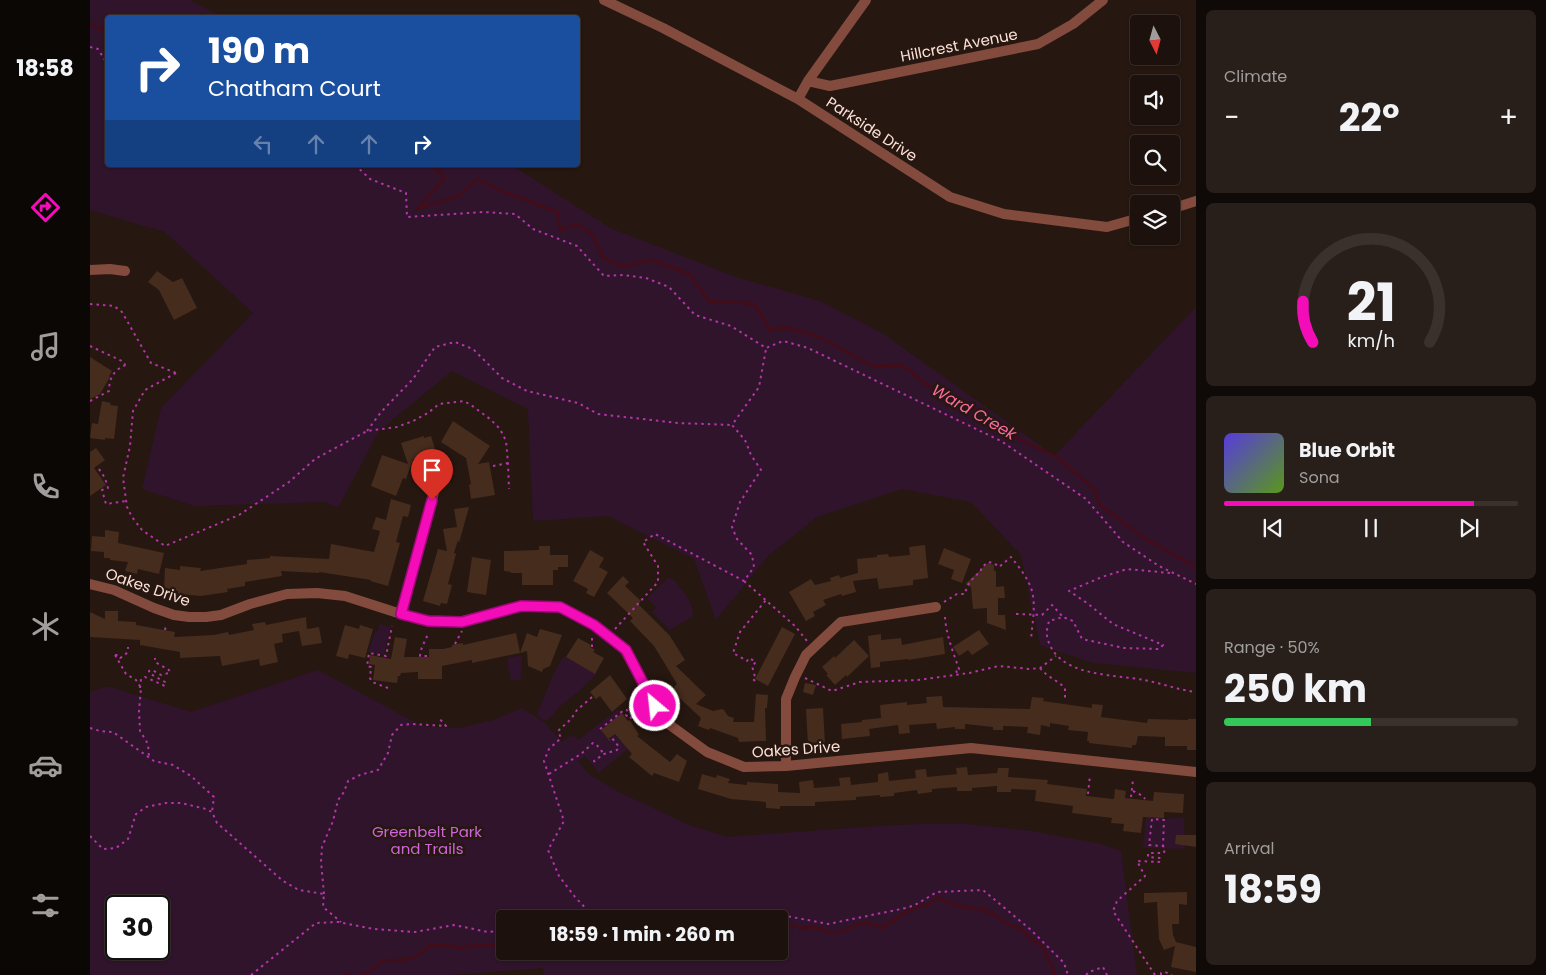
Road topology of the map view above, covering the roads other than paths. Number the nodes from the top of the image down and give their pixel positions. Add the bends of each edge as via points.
1 (604, 0) edge
2 (866, 0) edge
3 (1102, 0) edge
4 (808, 81) junction
5 (798, 98) junction
6 (1196, 201) edge
7 (1180, 205) edge
8 (1130, 221) edge
9 (90, 270) edge
10 (125, 271) dead end
11 (437, 481) dead end
12 (90, 584) edge
13 (936, 607) road end
14 (401, 614) junction
15 (786, 766) junction
16 (1196, 772) edge

1 - 5 street, Parkside Drive
2 - 4 street
3 - 4 street, Hillcrest Avenue via 1072,24 1038,44 830,86
4 - 5 street
5 - 8 street, Parkside Drive via 950,196 1004,214 1107,227
6 - 7 street
9 - 10 street
11 - 14 street
12 - 14 street, Oakes Drive via 189,618 221,614 288,594 317,593 345,596
13 - 15 street via 841,622 806,655 786,699
14 - 15 street, Oakes Drive via 428,621 462,622 521,606 560,607 594,625 626,650 663,720 707,752 744,767
15 - 16 street, Oakes Drive via 971,748

